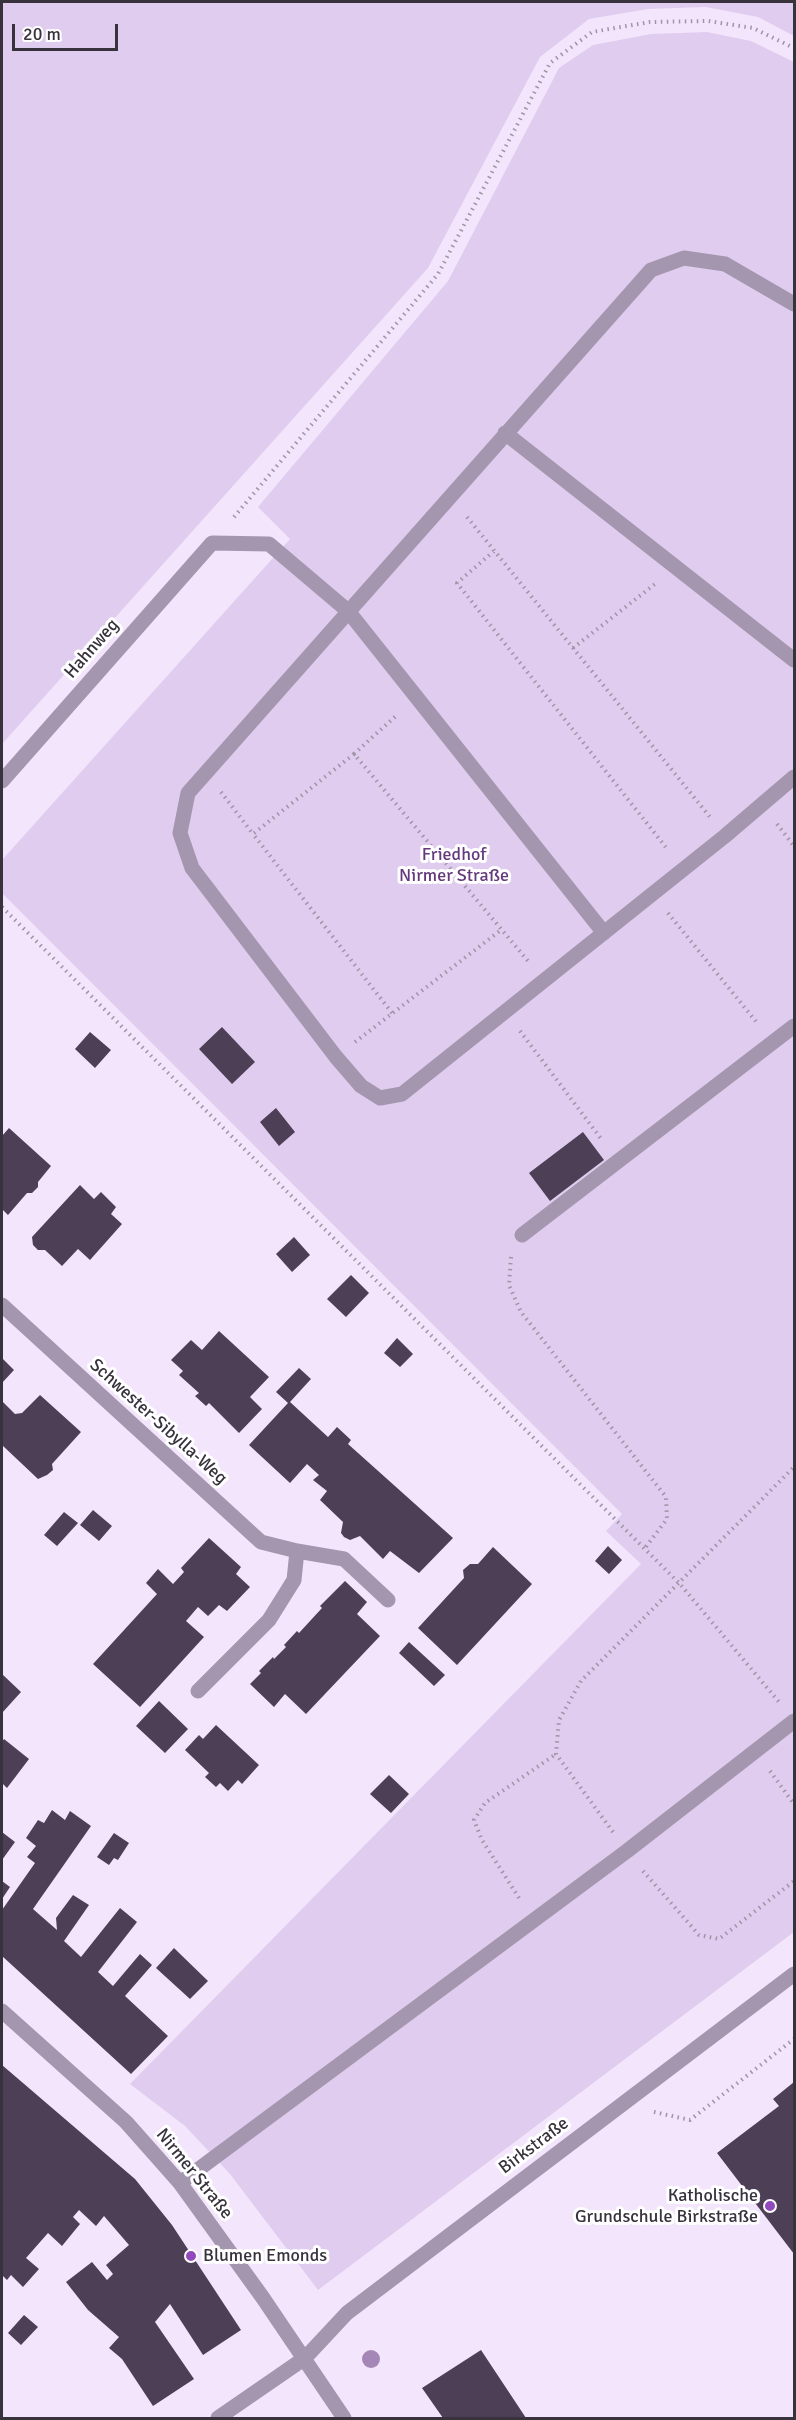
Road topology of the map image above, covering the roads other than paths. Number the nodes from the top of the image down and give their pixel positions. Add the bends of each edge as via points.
1 (795, 304) edge
2 (505, 433) junction
3 (348, 611) junction
4 (795, 660) edge
5 (795, 777) edge
6 (2, 781) edge
7 (604, 933) junction
8 (795, 1026) edge
9 (522, 1235) road end
10 (2, 1305) edge
11 (297, 1551) junction
12 (388, 1600) dead end
13 (198, 1691) dead end
14 (794, 1721) edge
15 (795, 1974) edge
16 (2, 2011) edge
17 (180, 2183) junction
18 (305, 2358) junction
19 (218, 2418) edge
20 (344, 2418) edge

1 - 2 street via 725,264 684,258 651,270
2 - 3 street
2 - 4 street
3 - 6 street, Hahnweg via 269,544 212,543
3 - 7 street
3 - 7 street via 188,793 180,833 192,868 336,1057 361,1086 380,1098 402,1094
5 - 7 street
8 - 9 street
10 - 11 street, Schwester-Sibylla-Weg via 261,1542
11 - 12 street, Schwester-Sibylla-Weg via 344,1559
11 - 13 street via 294,1580 269,1620
14 - 17 street via 627,1851
15 - 18 street, Birkstraße via 347,2313
16 - 17 street, Nirmer Straße via 126,2122
17 - 18 street, Nirmer Straße
18 - 19 street, Birkstraße
18 - 20 street, Nirmer Straße

